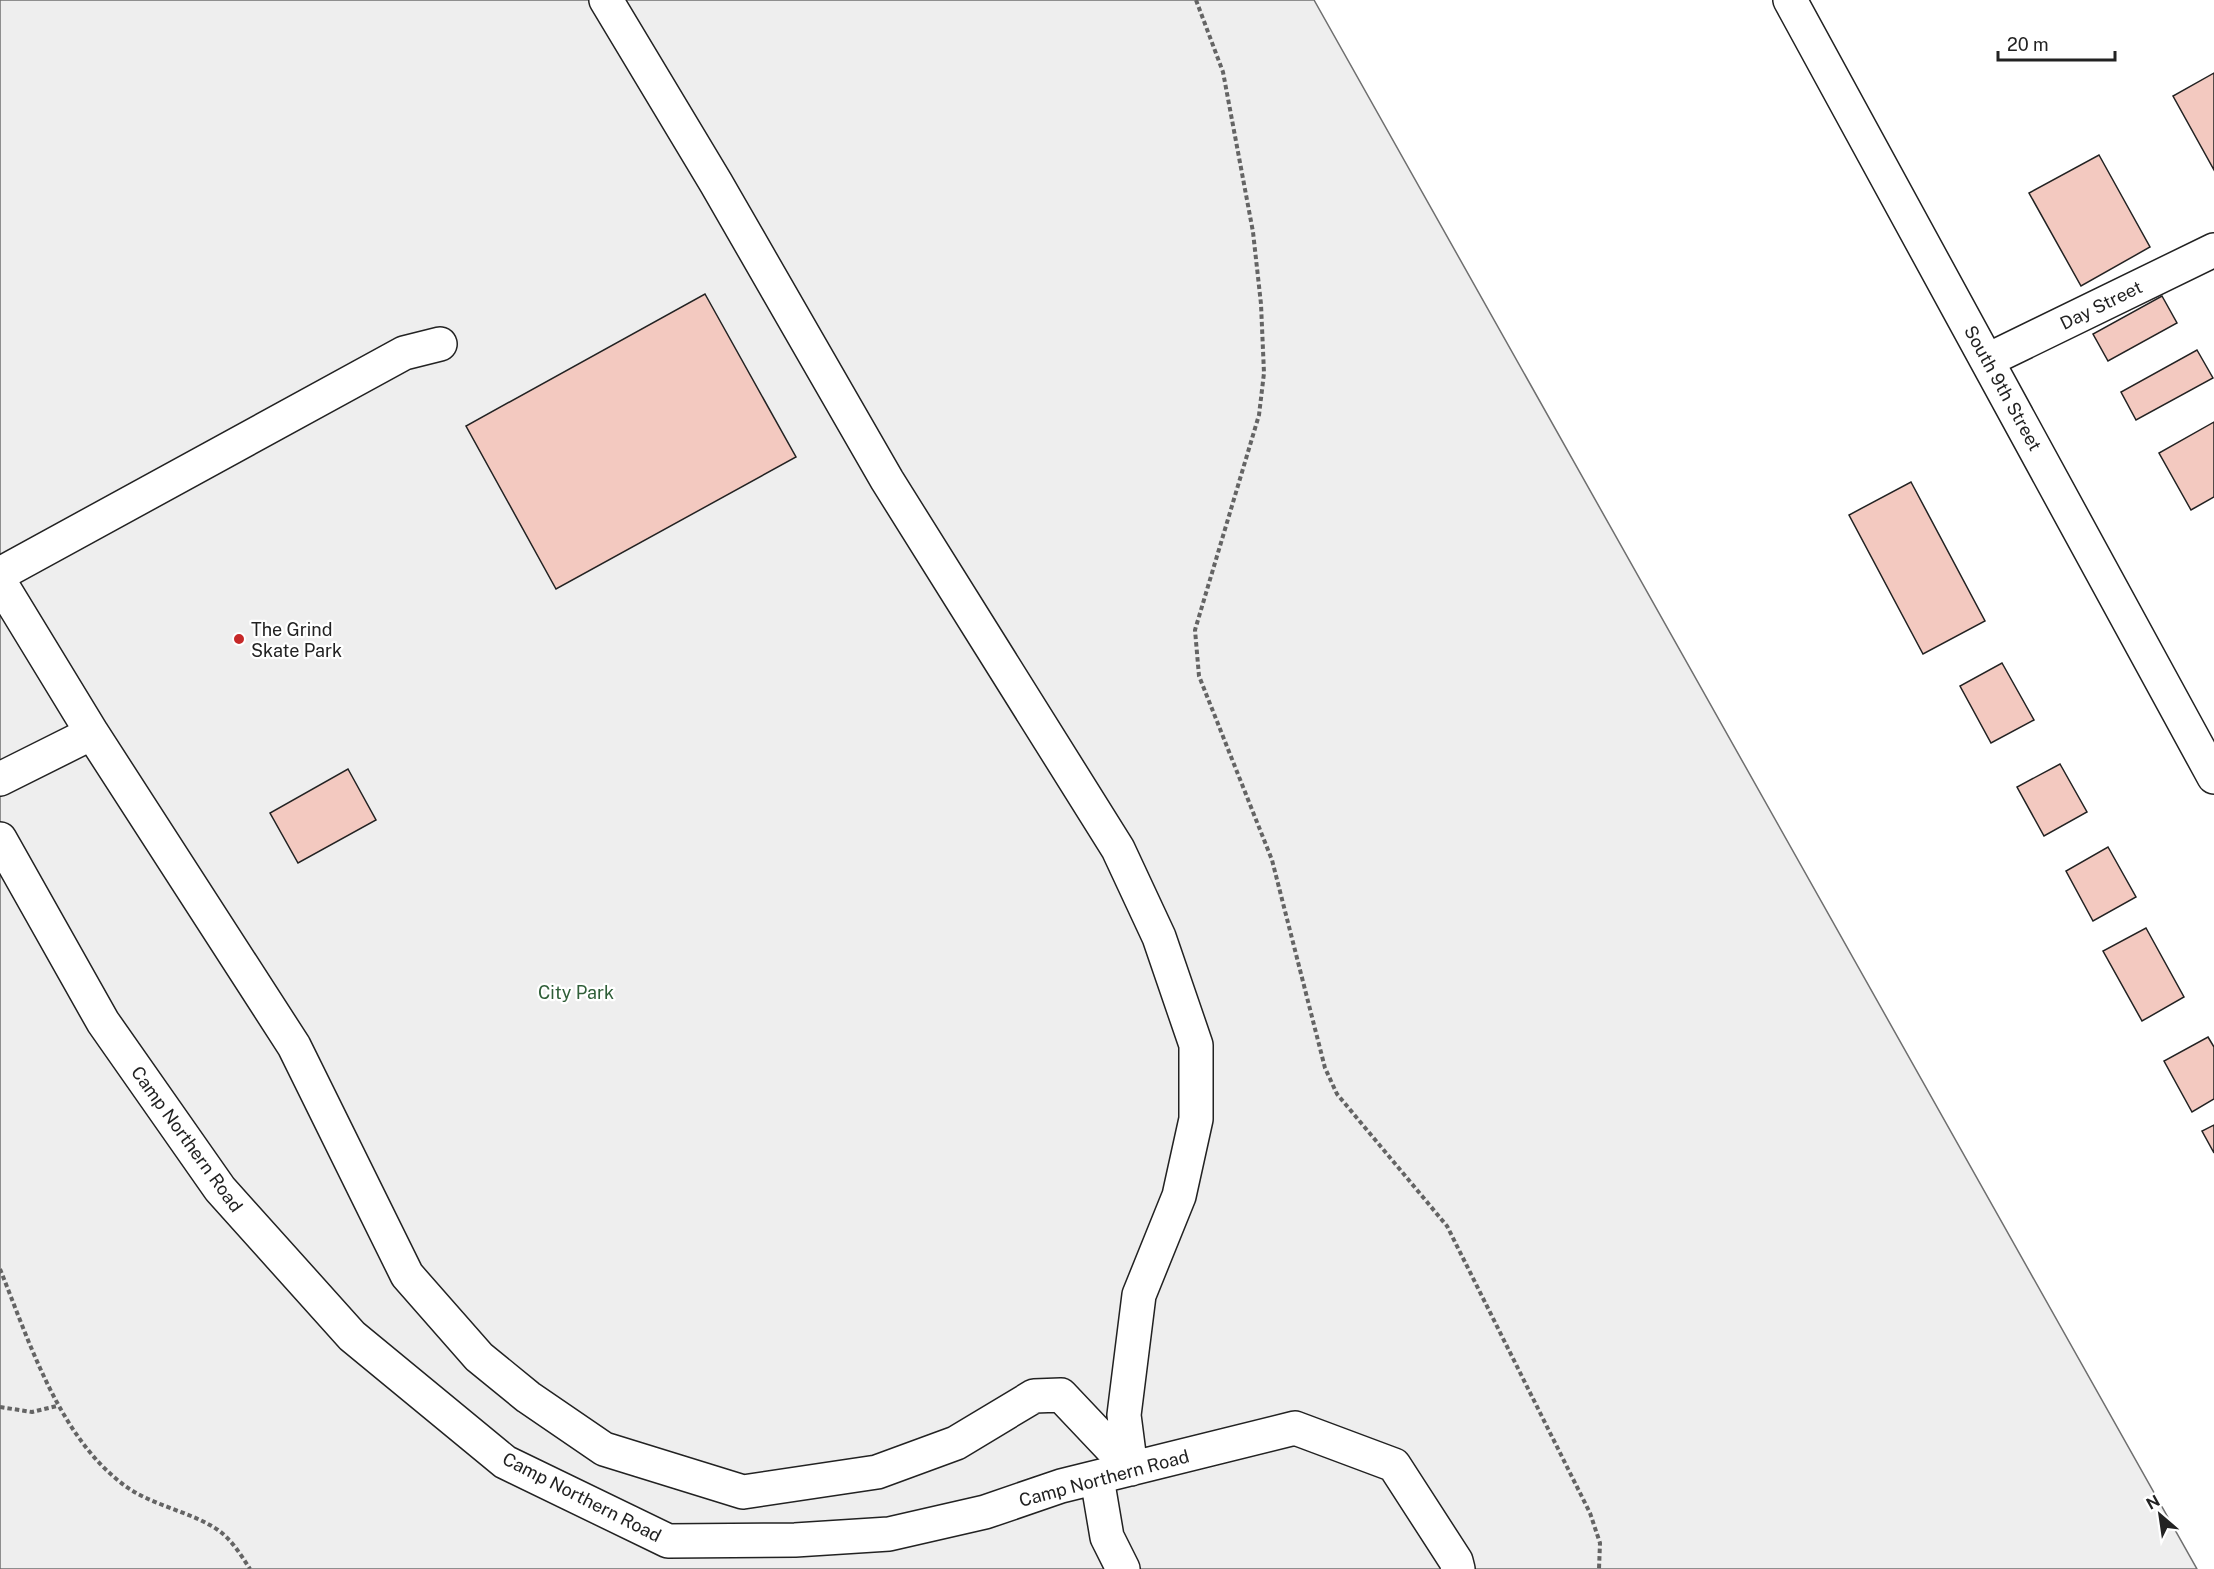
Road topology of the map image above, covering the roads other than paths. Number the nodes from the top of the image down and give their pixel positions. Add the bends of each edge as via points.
1 (606, 0) edge
2 (1790, 0) edge
3 (2214, 250) edge
4 (440, 344) dead end
5 (1988, 360) junction
6 (0, 574) edge
7 (0, 582) edge
8 (92, 733) junction
9 (2214, 777) edge
10 (0, 779) edge
11 (0, 838) edge
12 (1131, 1469) junction
13 (1097, 1478) junction
14 (1123, 1569) edge
15 (1458, 1569) edge

1 - 12 street via 887,480 1118,849 1159,937 1196,1045 1196,1119 1179,1196 1139,1295 1124,1415
2 - 5 street, South 9th Street
3 - 5 street, Day Street
4 - 6 street via 404,353
5 - 9 street, South 9th Street
7 - 8 street
8 - 10 street
8 - 12 street via 294,1046 407,1275 479,1357 528,1397 603,1449 742,1492 877,1472 956,1443 1035,1396 1061,1395
11 - 13 street, Camp Northern Road via 103,1022 220,1189 352,1336 505,1462 668,1541 795,1540 889,1534 985,1512 1060,1486
12 - 13 street, Camp Northern Road
12 - 15 street, Camp Northern Road via 1295,1428 1394,1465
13 - 14 street via 1107,1537

